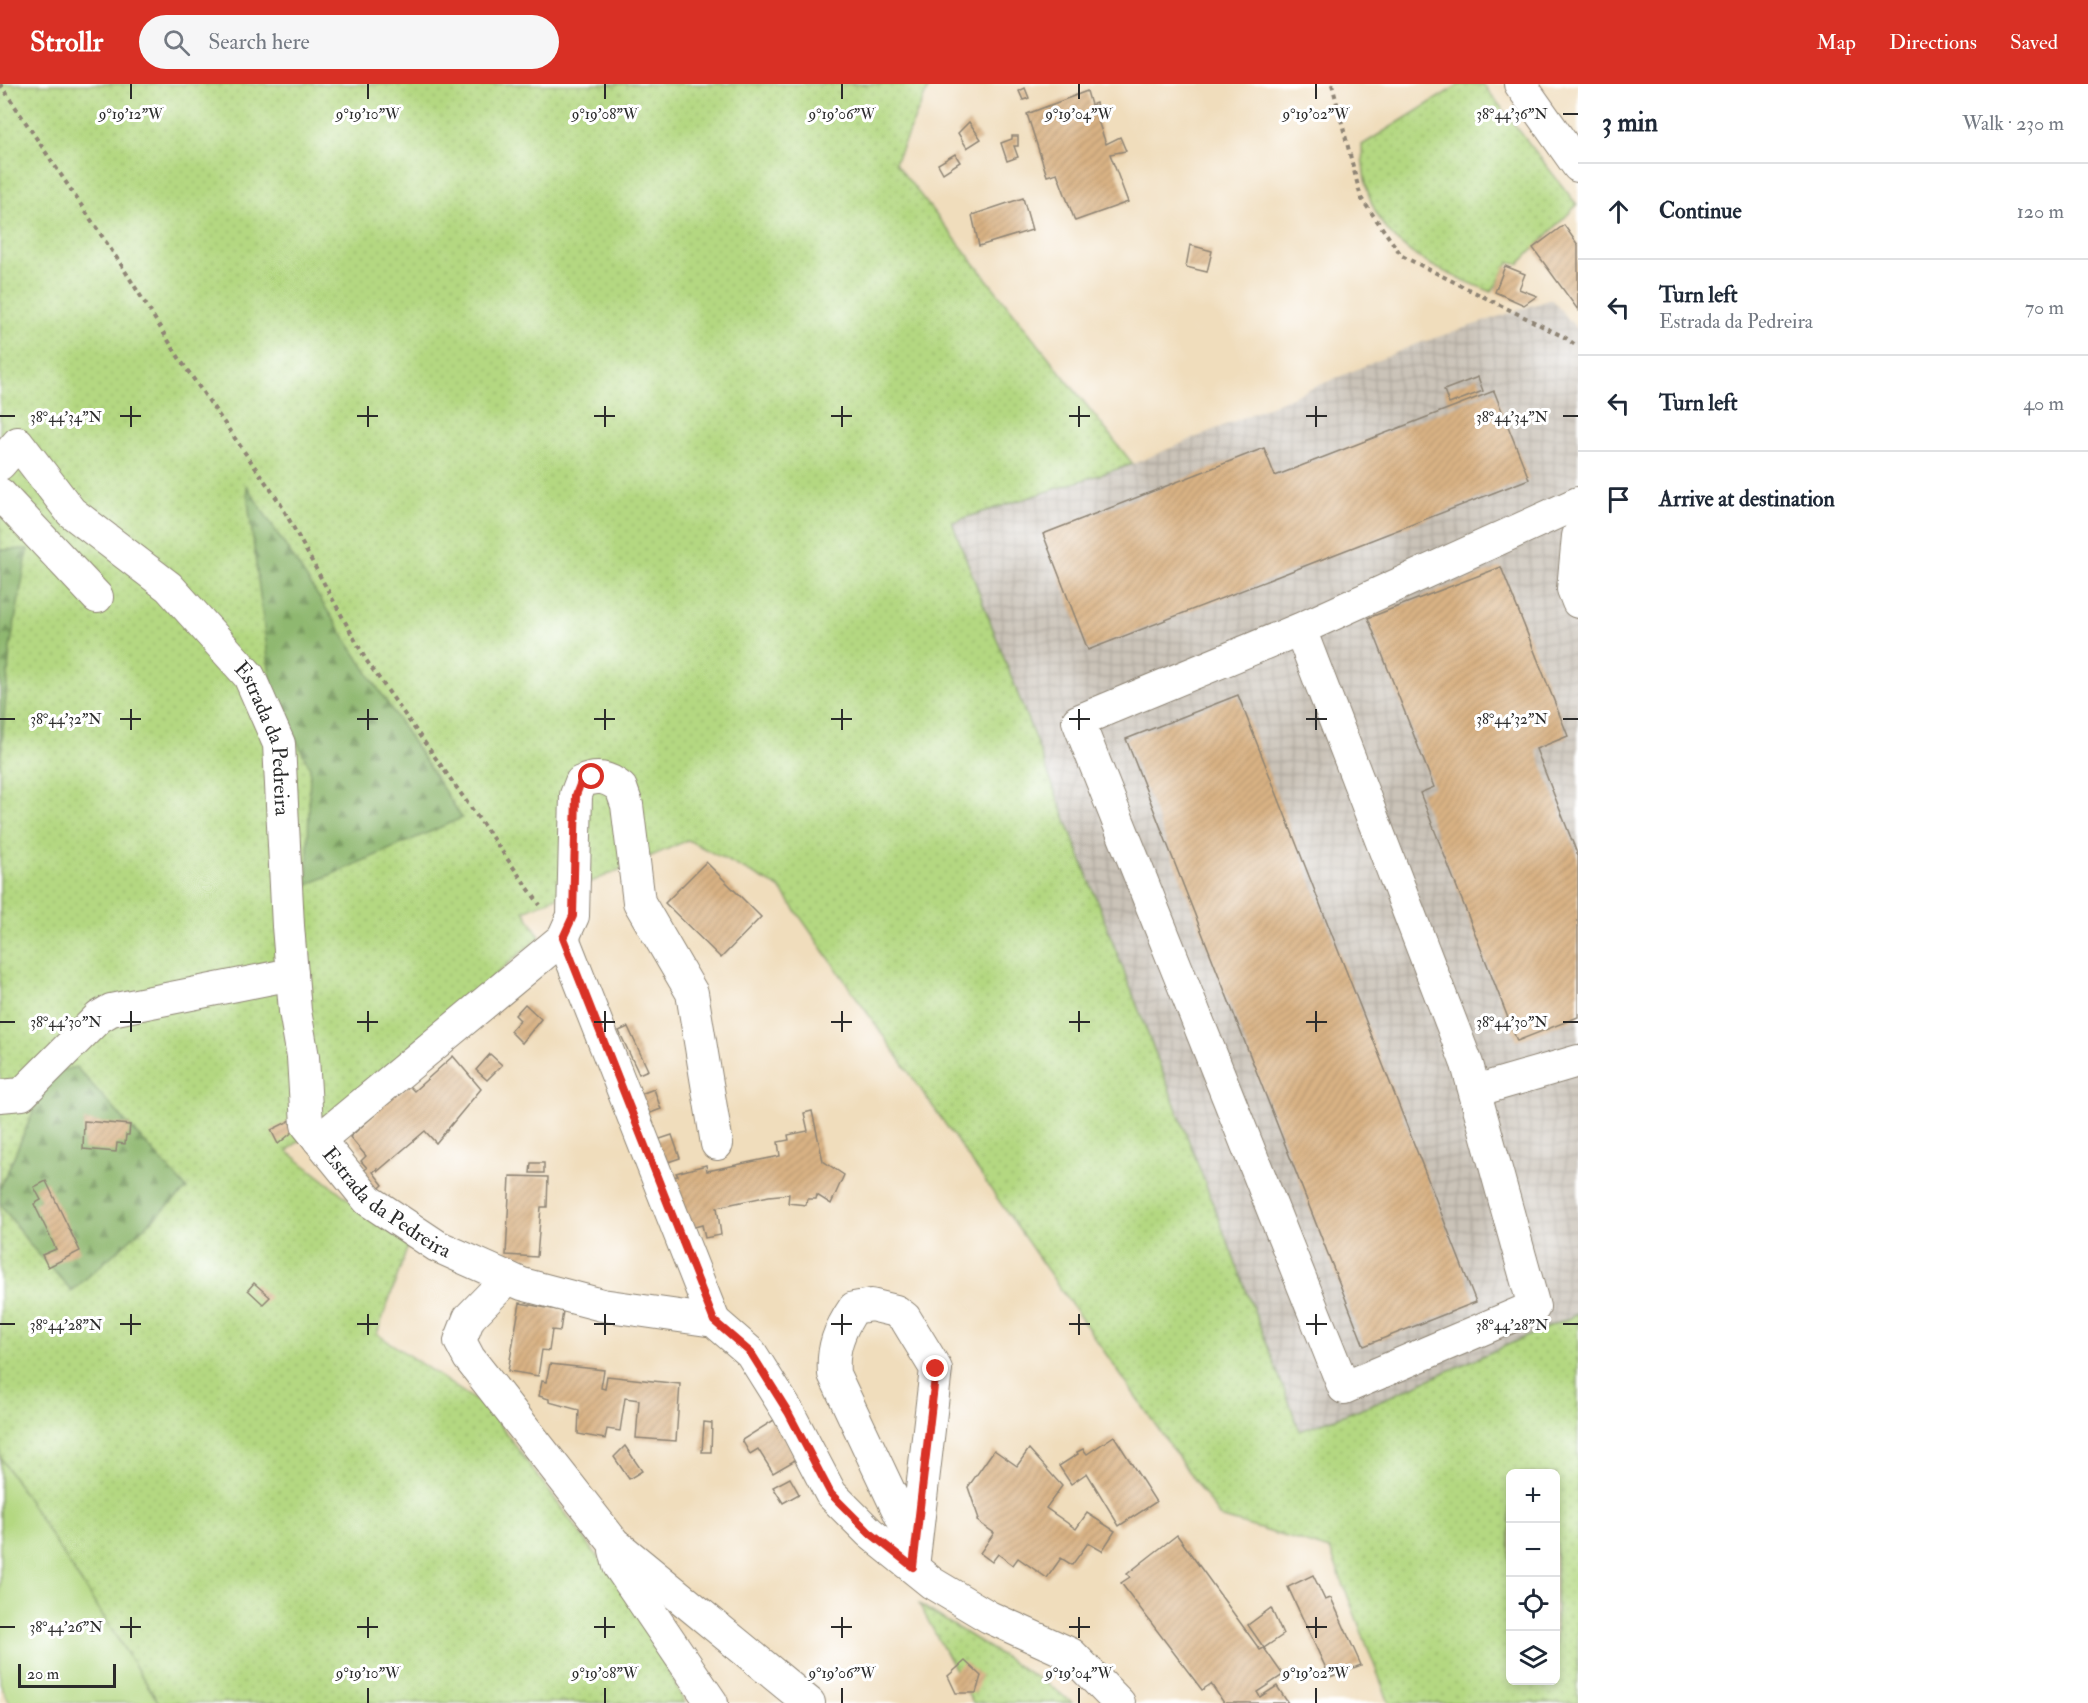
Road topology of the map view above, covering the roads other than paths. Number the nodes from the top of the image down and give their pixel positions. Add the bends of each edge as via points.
1 (1520, 84) edge
2 (1578, 166) edge
3 (0, 464) edge
4 (0, 494) edge
5 (1578, 503) edge
6 (1578, 536) edge
7 (97, 597) dead end
8 (1578, 602) edge
9 (1300, 629) junction
10 (563, 938) junction
11 (292, 974) junction
12 (1578, 1061) edge
13 (1475, 1091) junction
14 (0, 1096) edge
15 (319, 1140) junction
16 (717, 1144) dead end
17 (508, 1278) junction
18 (714, 1321) junction
19 (614, 1543) junction
20 (914, 1557) junction
21 (712, 1703) edge
22 (809, 1703) edge
23 (1119, 1703) edge

1 - 2 street
3 - 11 street, Estrada da Pedreira via 18,443 71,512 169,587 249,676 279,744
4 - 7 street
5 - 9 street
6 - 8 street via 1573,590
9 - 13 street
9 - 13 street via 1078,721 1344,1388 1533,1307
10 - 15 street
10 - 16 street via 573,916 576,795 581,782 603,777 621,788 627,805 639,902 692,993
10 - 18 street
11 - 14 street via 111,1010 99,1017 22,1094
11 - 15 street, Estrada da Pedreira via 307,1125
12 - 13 street
15 - 17 street, Estrada da Pedreira via 368,1200 437,1246
17 - 18 street, Estrada da Pedreira via 602,1305
17 - 19 street via 469,1318 460,1341 469,1358
18 - 20 street via 751,1353 788,1412 831,1494 870,1533
19 - 21 street via 619,1566
19 - 22 street
20 - 20 street via 936,1369 905,1318 896,1311 871,1305 854,1308 832,1354 834,1374
20 - 23 street via 932,1583 989,1617 1071,1654

